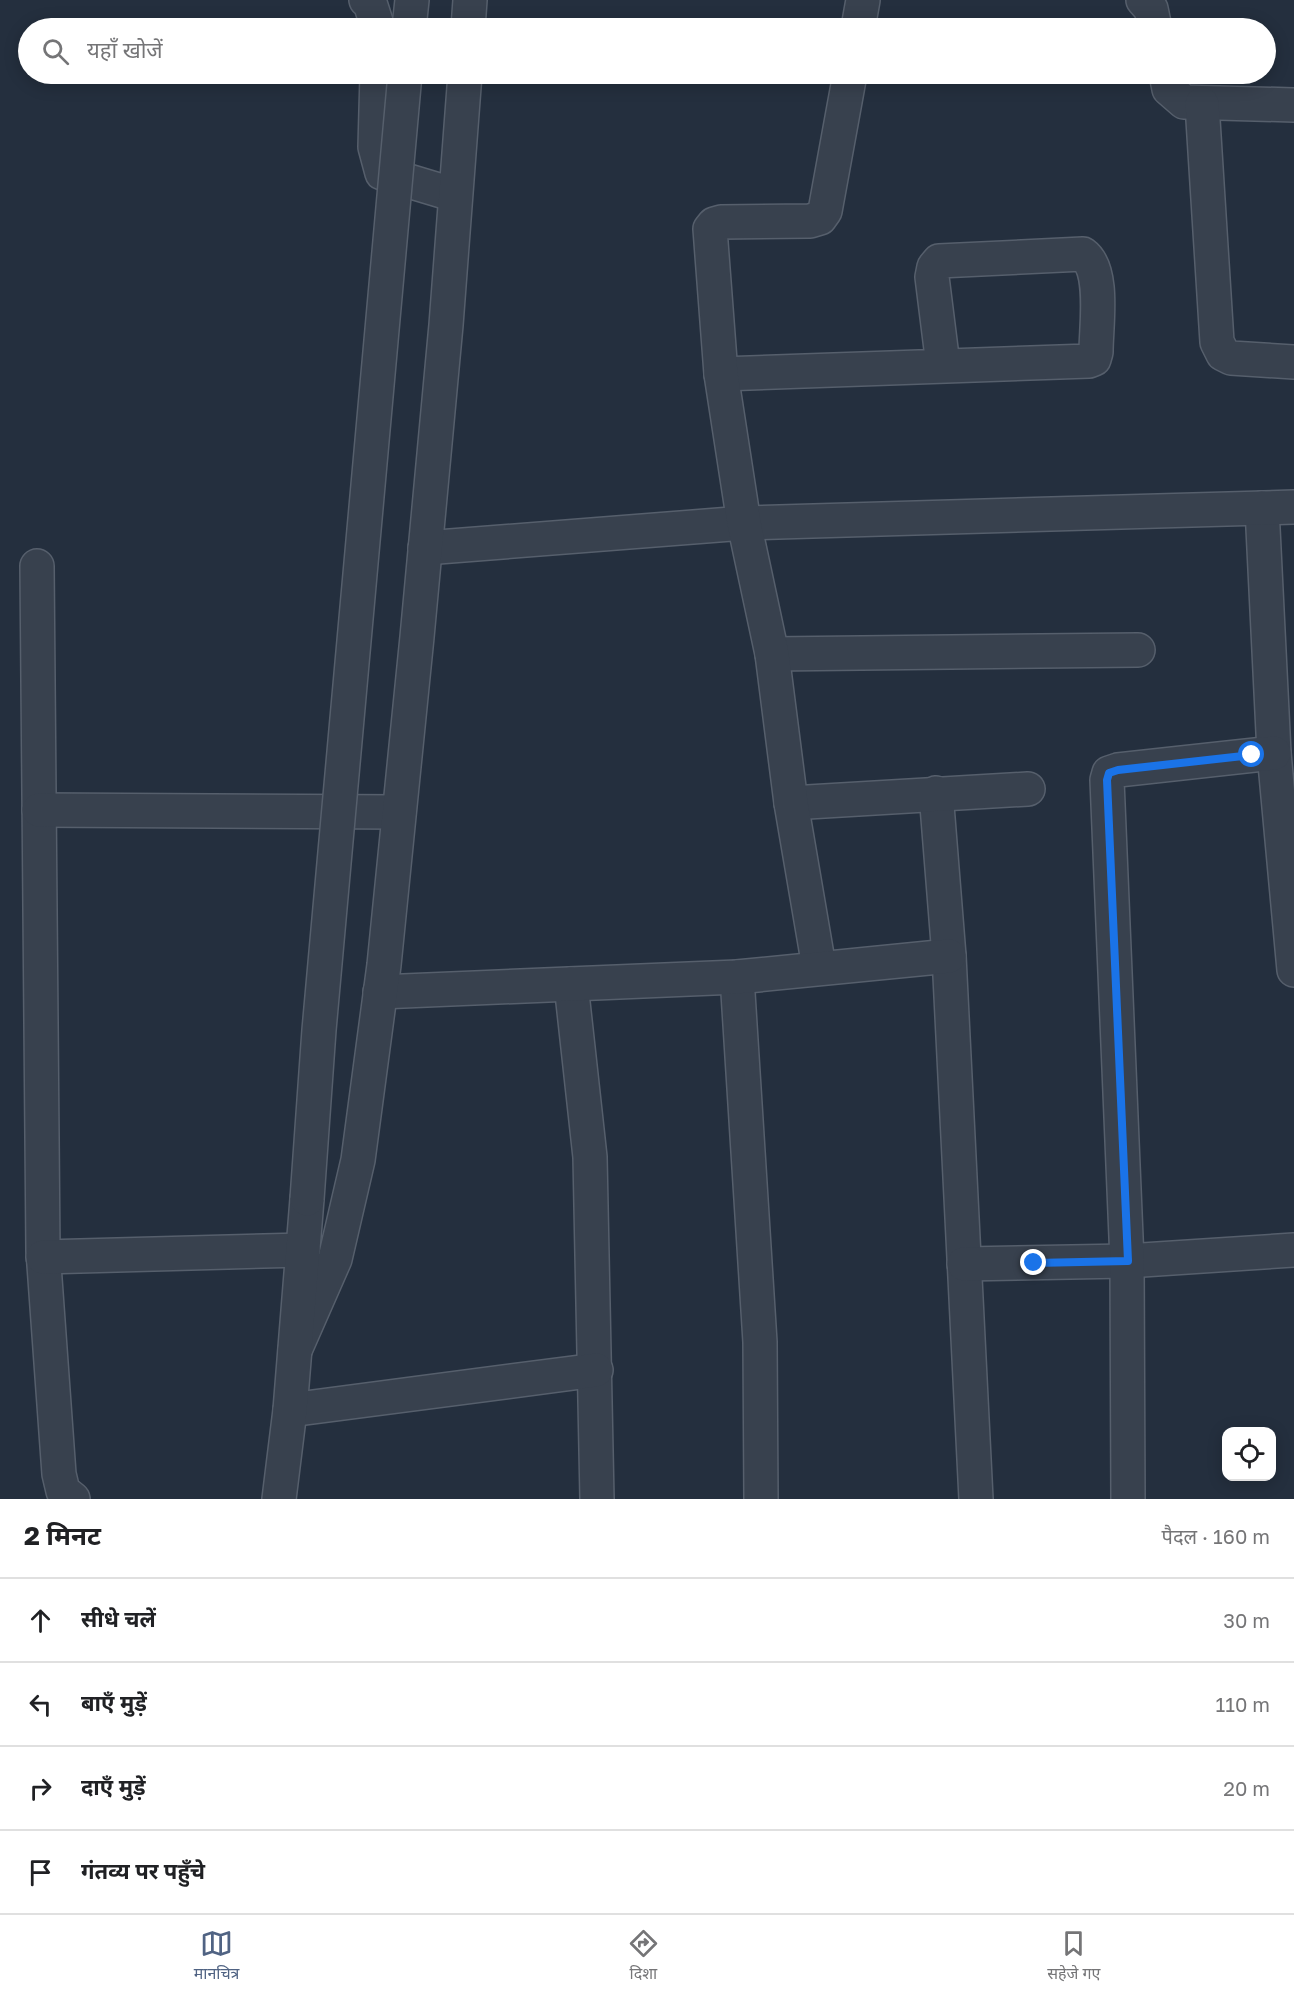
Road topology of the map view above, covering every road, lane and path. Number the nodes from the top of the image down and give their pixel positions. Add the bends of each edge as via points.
1 (366, 0) edge
2 (412, 0) edge
3 (470, 0) edge
4 (863, 0) edge
5 (1143, 0) edge
6 (375, 18) edge
7 (410, 18) edge
8 (469, 18) edge
9 (860, 18) edge
10 (1153, 18) edge
11 (377, 84) edge
12 (404, 84) edge
13 (464, 84) edge
14 (848, 84) edge
15 (1168, 84) edge
16 (1202, 104) junction
17 (1294, 105) edge
18 (455, 195) junction
19 (1294, 362) edge
20 (943, 365) junction
21 (721, 374) junction
22 (1294, 507) edge
23 (1262, 508) junction
24 (744, 524) junction
25 (425, 548) junction
26 (37, 567) dead end
27 (1138, 650) dead end
28 (771, 654) junction
29 (1274, 753) junction
30 (1028, 789) dead end
31 (936, 793) junction
32 (791, 803) junction
33 (39, 810) junction
34 (399, 812) junction
35 (949, 956) junction
36 (819, 967) junction
37 (1294, 970) edge
38 (737, 977) junction
39 (571, 984) junction
40 (380, 992) junction
41 (303, 1250) junction
42 (1294, 1250) edge
43 (44, 1257) junction
44 (1128, 1261) junction
45 (964, 1264) junction
46 (295, 1350) junction
47 (596, 1370) junction
48 (290, 1410) junction
49 (69, 1498) edge
50 (279, 1499) edge
51 (597, 1499) edge
52 (761, 1499) edge
53 (976, 1499) edge
54 (1128, 1499) edge

1 - 6 street
2 - 7 street
3 - 8 street
4 - 9 street
5 - 10 street
11 - 18 street via 375,147 382,172
12 - 41 street, bridge via 320,1019
13 - 18 street
14 - 21 street via 825,211 820,218 721,222 710,229
15 - 16 street via 1184,102
16 - 17 street
16 - 19 street via 1217,342 1223,354 1231,358
18 - 25 street
20 - 20 street via 1095,359 1096,271 1090,259 1083,254 939,261 932,277
20 - 21 street
21 - 24 street
22 - 23 street
23 - 24 street
23 - 29 street
24 - 25 street
24 - 28 street
25 - 34 street
26 - 33 street
27 - 28 street
28 - 32 street
29 - 37 street
29 - 44 street via 1109,773
30 - 31 street
31 - 32 street
31 - 35 street
32 - 36 street
33 - 34 street
33 - 43 street
34 - 40 street
35 - 36 street
35 - 45 street
36 - 38 street
38 - 39 street
38 - 52 street via 760,1342
39 - 40 street
39 - 47 street via 590,1157
40 - 46 street via 358,1160 335,1259
41 - 43 street
41 - 46 street
42 - 44 street
43 - 49 street via 59,1474
44 - 45 street
44 - 54 street
45 - 53 street
46 - 48 street
47 - 48 street
47 - 51 street
48 - 50 street

